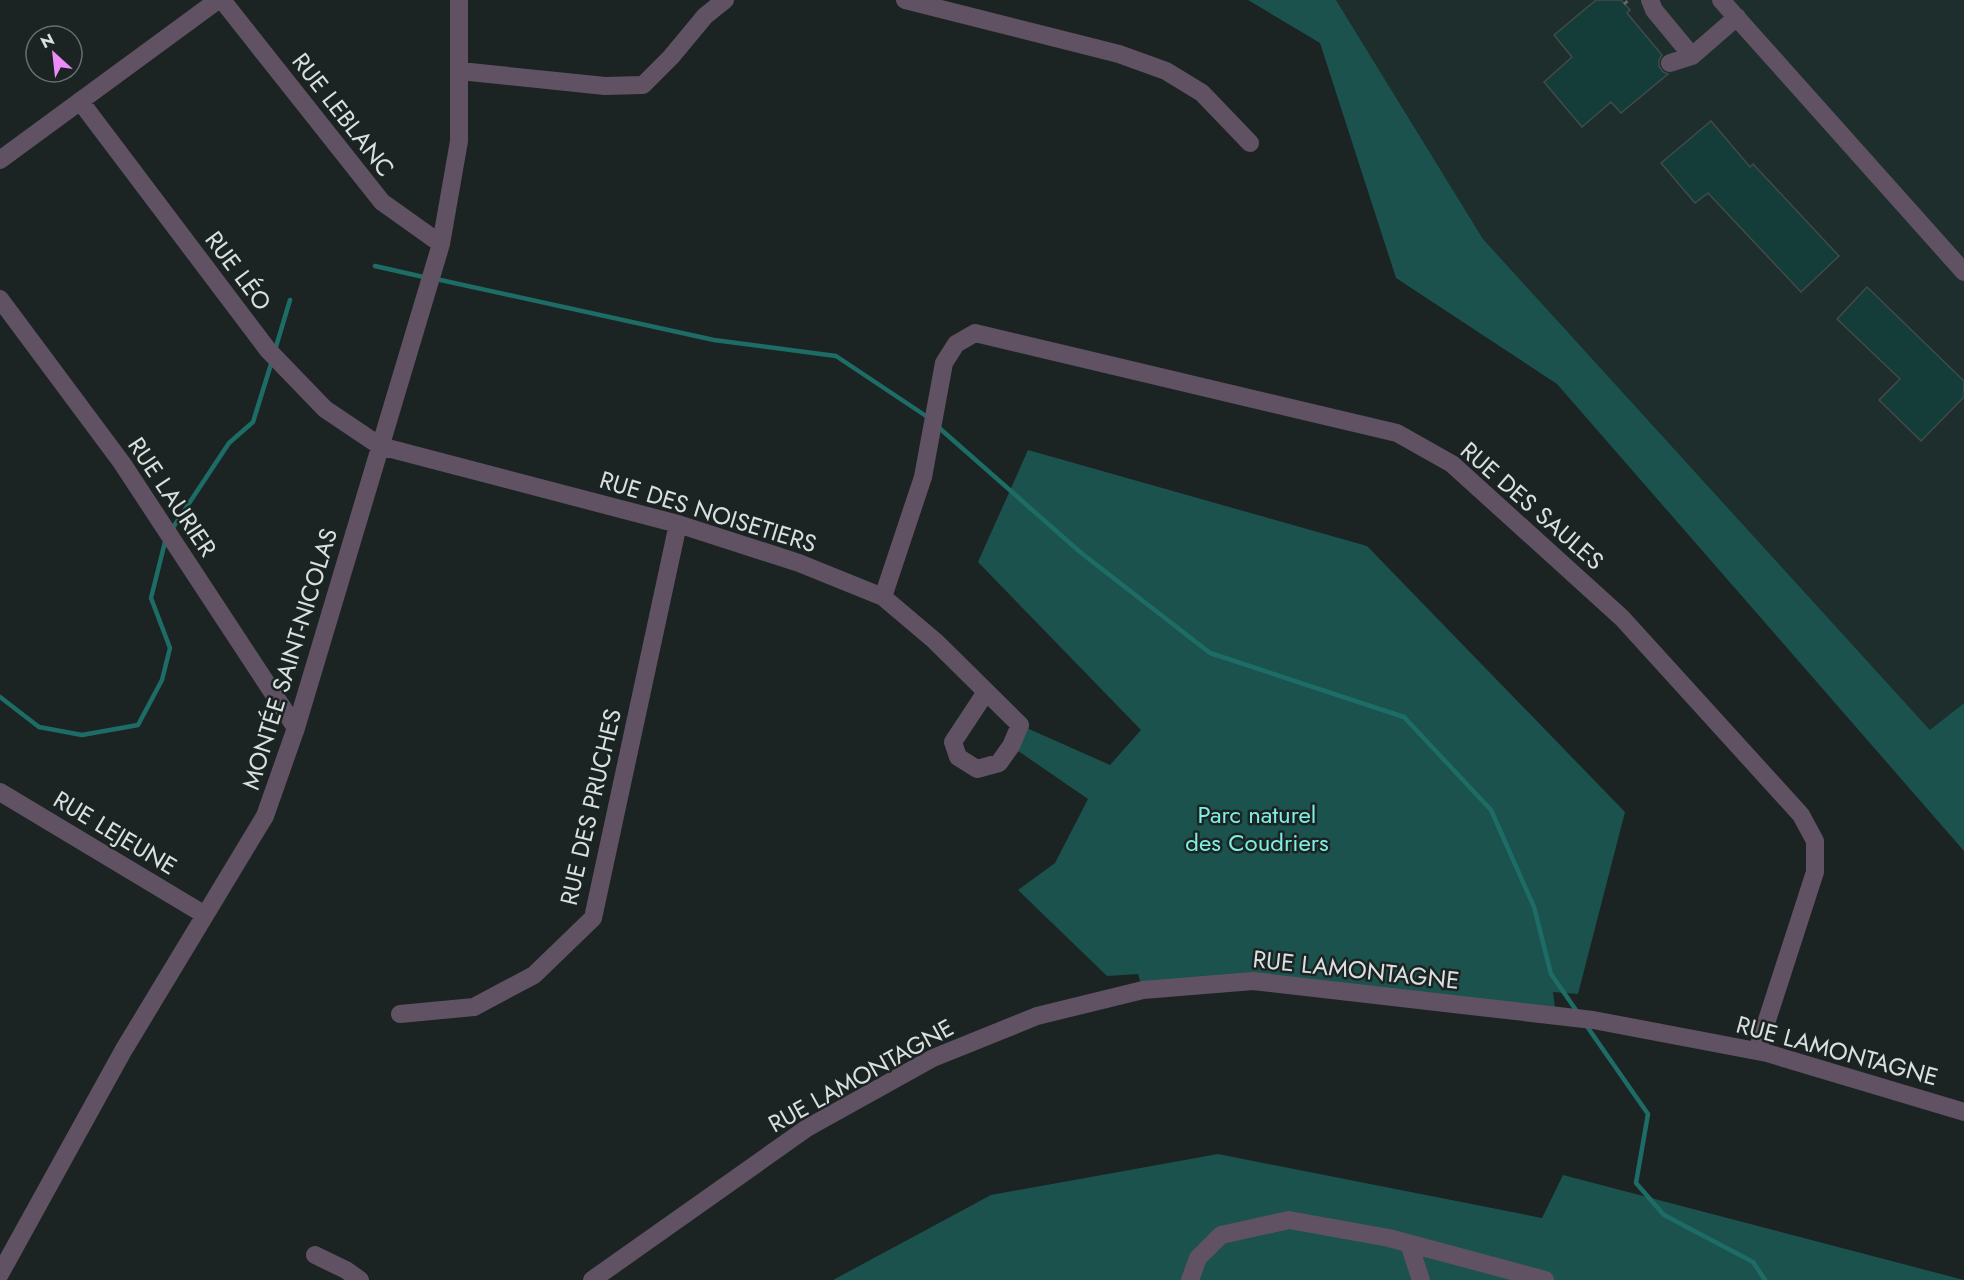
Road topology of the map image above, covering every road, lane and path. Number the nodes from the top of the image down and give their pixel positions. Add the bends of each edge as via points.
1 (220, 0) edge
2 (459, 0) edge
3 (725, 0) edge
4 (905, 0) edge
5 (1629, 0) edge
6 (1650, 0) edge
7 (1721, 0) edge
8 (1624, 4) dead end
9 (1737, 17) junction
10 (1692, 56) junction
11 (1670, 63) dead end
12 (460, 71) junction
13 (80, 101) junction
14 (1250, 142) dead end
15 (0, 160) edge
16 (441, 244) junction
17 (1964, 272) edge
18 (0, 299) edge
19 (380, 446) junction
20 (678, 524) junction
21 (883, 597) junction
22 (986, 692) dead end
23 (296, 728) junction
24 (0, 792) edge
25 (206, 915) junction
26 (400, 1014) dead end
27 (1757, 1051) junction
28 (1964, 1112) edge
29 (1409, 1244) junction
30 (315, 1255) dead end
31 (0, 1274) edge
32 (1516, 1276) edge
33 (360, 1280) edge
34 (592, 1280) edge
35 (1190, 1280) edge
36 (1421, 1280) edge
37 (1545, 1280) edge

1 - 13 street
1 - 16 street, RUE LEBLANC via 382,202
2 - 12 street, MONTÉE SAINT-NICOLAS
3 - 12 street via 705,16 643,85 605,86
4 - 14 street via 1119,54 1166,71 1202,93
5 - 8 path
6 - 10 street
7 - 9 street
9 - 10 street
9 - 17 street
10 - 11 street
12 - 16 street, MONTÉE SAINT-NICOLAS via 459,141
13 - 15 street
13 - 19 street, RUE LÉO via 268,350 325,409
16 - 19 street, MONTÉE SAINT-NICOLAS
18 - 23 street, RUE LAURIER via 122,463
19 - 20 street, RUE DES NOISETIERS
19 - 23 street, MONTÉE SAINT-NICOLAS
20 - 21 street, RUE DES NOISETIERS via 799,563
20 - 26 street, RUE DES PRUCHES via 593,918 534,975 474,1006
21 - 22 street, RUE DES NOISETIERS
21 - 27 street, RUE DES SAULES via 923,477 944,363 956,344 975,333 1397,433 1452,464 1622,618 1801,815 1815,841 1815,872
23 - 25 street, MONTÉE SAINT-NICOLAS via 265,816
24 - 25 street, RUE LEJEUNE
25 - 31 street, MONTÉE SAINT-NICOLAS via 123,1051
27 - 28 street, RUE LAMONTAGNE
27 - 34 street, RUE LAMONTAGNE via 1593,1020 1253,981 1143,990 1037,1016 933,1058 807,1128
29 - 32 street
29 - 35 street via 1289,1220 1221,1235 1198,1258
29 - 36 street
30 - 33 street
32 - 37 street

